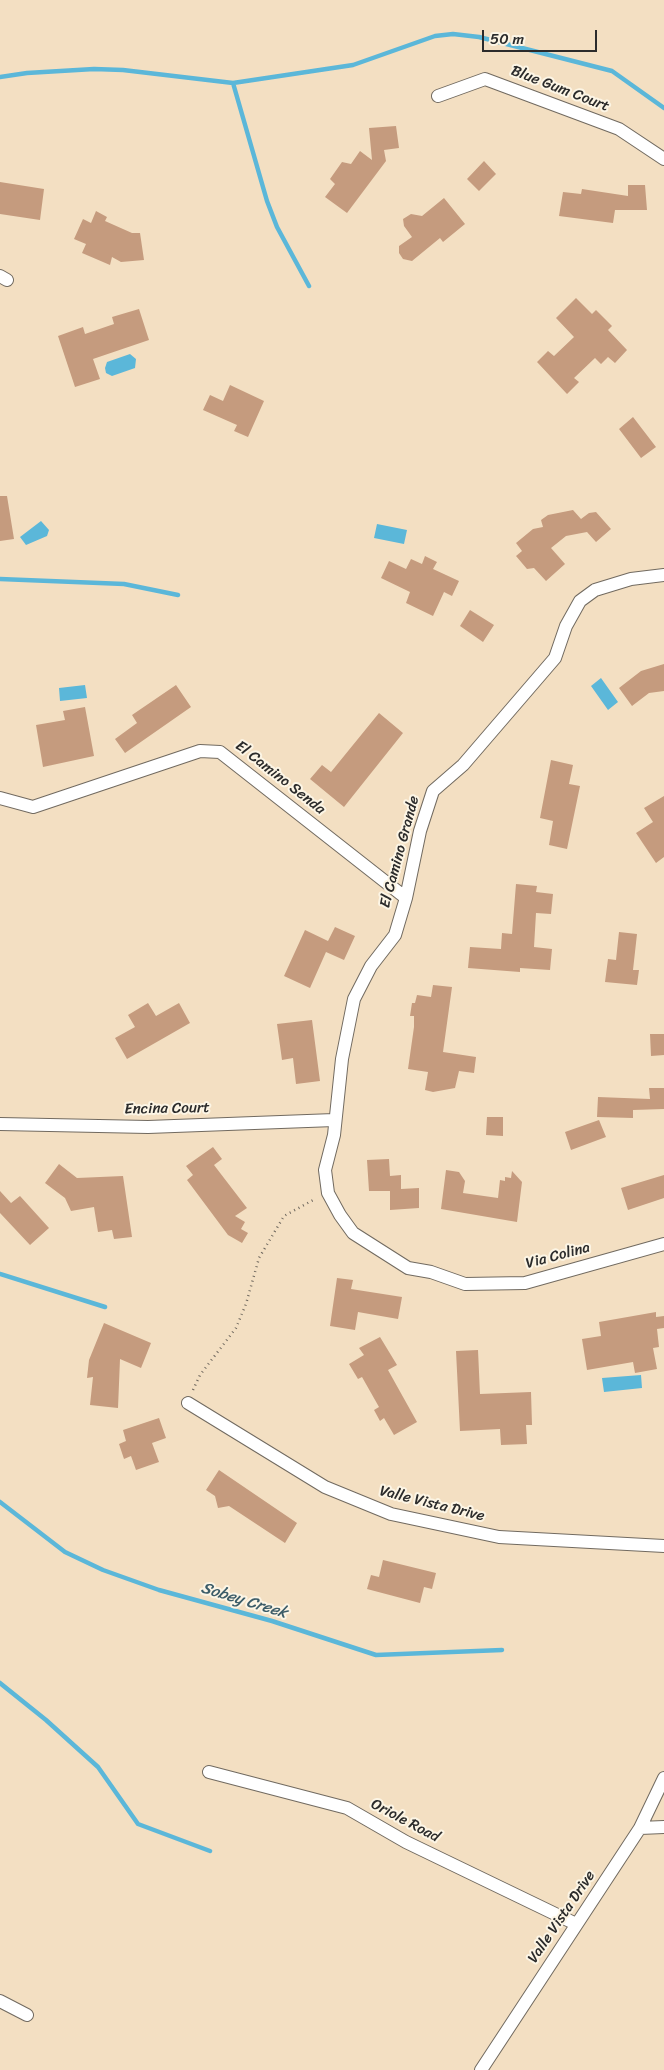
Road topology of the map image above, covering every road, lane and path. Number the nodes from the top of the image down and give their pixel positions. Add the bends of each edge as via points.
1 (438, 96) dead end
2 (664, 159) edge
3 (664, 575) edge
4 (0, 798) edge
5 (406, 898) junction
6 (334, 1120) junction
7 (0, 1124) edge
8 (328, 1193) junction
9 (664, 1244) edge
10 (188, 1403) joint
11 (664, 1546) edge
12 (209, 1772) dead end
13 (664, 1778) edge
14 (640, 1828) junction
15 (664, 1828) edge
16 (576, 1924) junction
17 (0, 2001) edge
18 (27, 2015) dead end
19 (481, 2070) edge

1 - 2 street, Blue Gum Court via 485,78 619,129
3 - 5 street, El Camino Grande via 595,590 580,601 566,626 555,658 463,765 433,792 420,831
4 - 5 street, El Camino Senda via 33,807 200,751 220,752
5 - 6 street, El Camino Grande via 395,935 370,966 354,999
6 - 7 street, Encina Court via 148,1127
6 - 8 street, Via Colina via 334,1135 325,1170
8 - 9 street, Via Colina via 353,1233 408,1268 464,1284 524,1282
8 - 10 path via 284,1216 259,1258 236,1328 200,1375
10 - 11 street, Valle Vista Drive via 325,1488 391,1514 499,1537
12 - 16 street, Oriole Road via 347,1808 406,1842
13 - 14 street, Valle Vista Drive
14 - 15 street
14 - 16 street, Valle Vista Drive
16 - 19 street, Valle Vista Drive
17 - 18 street

